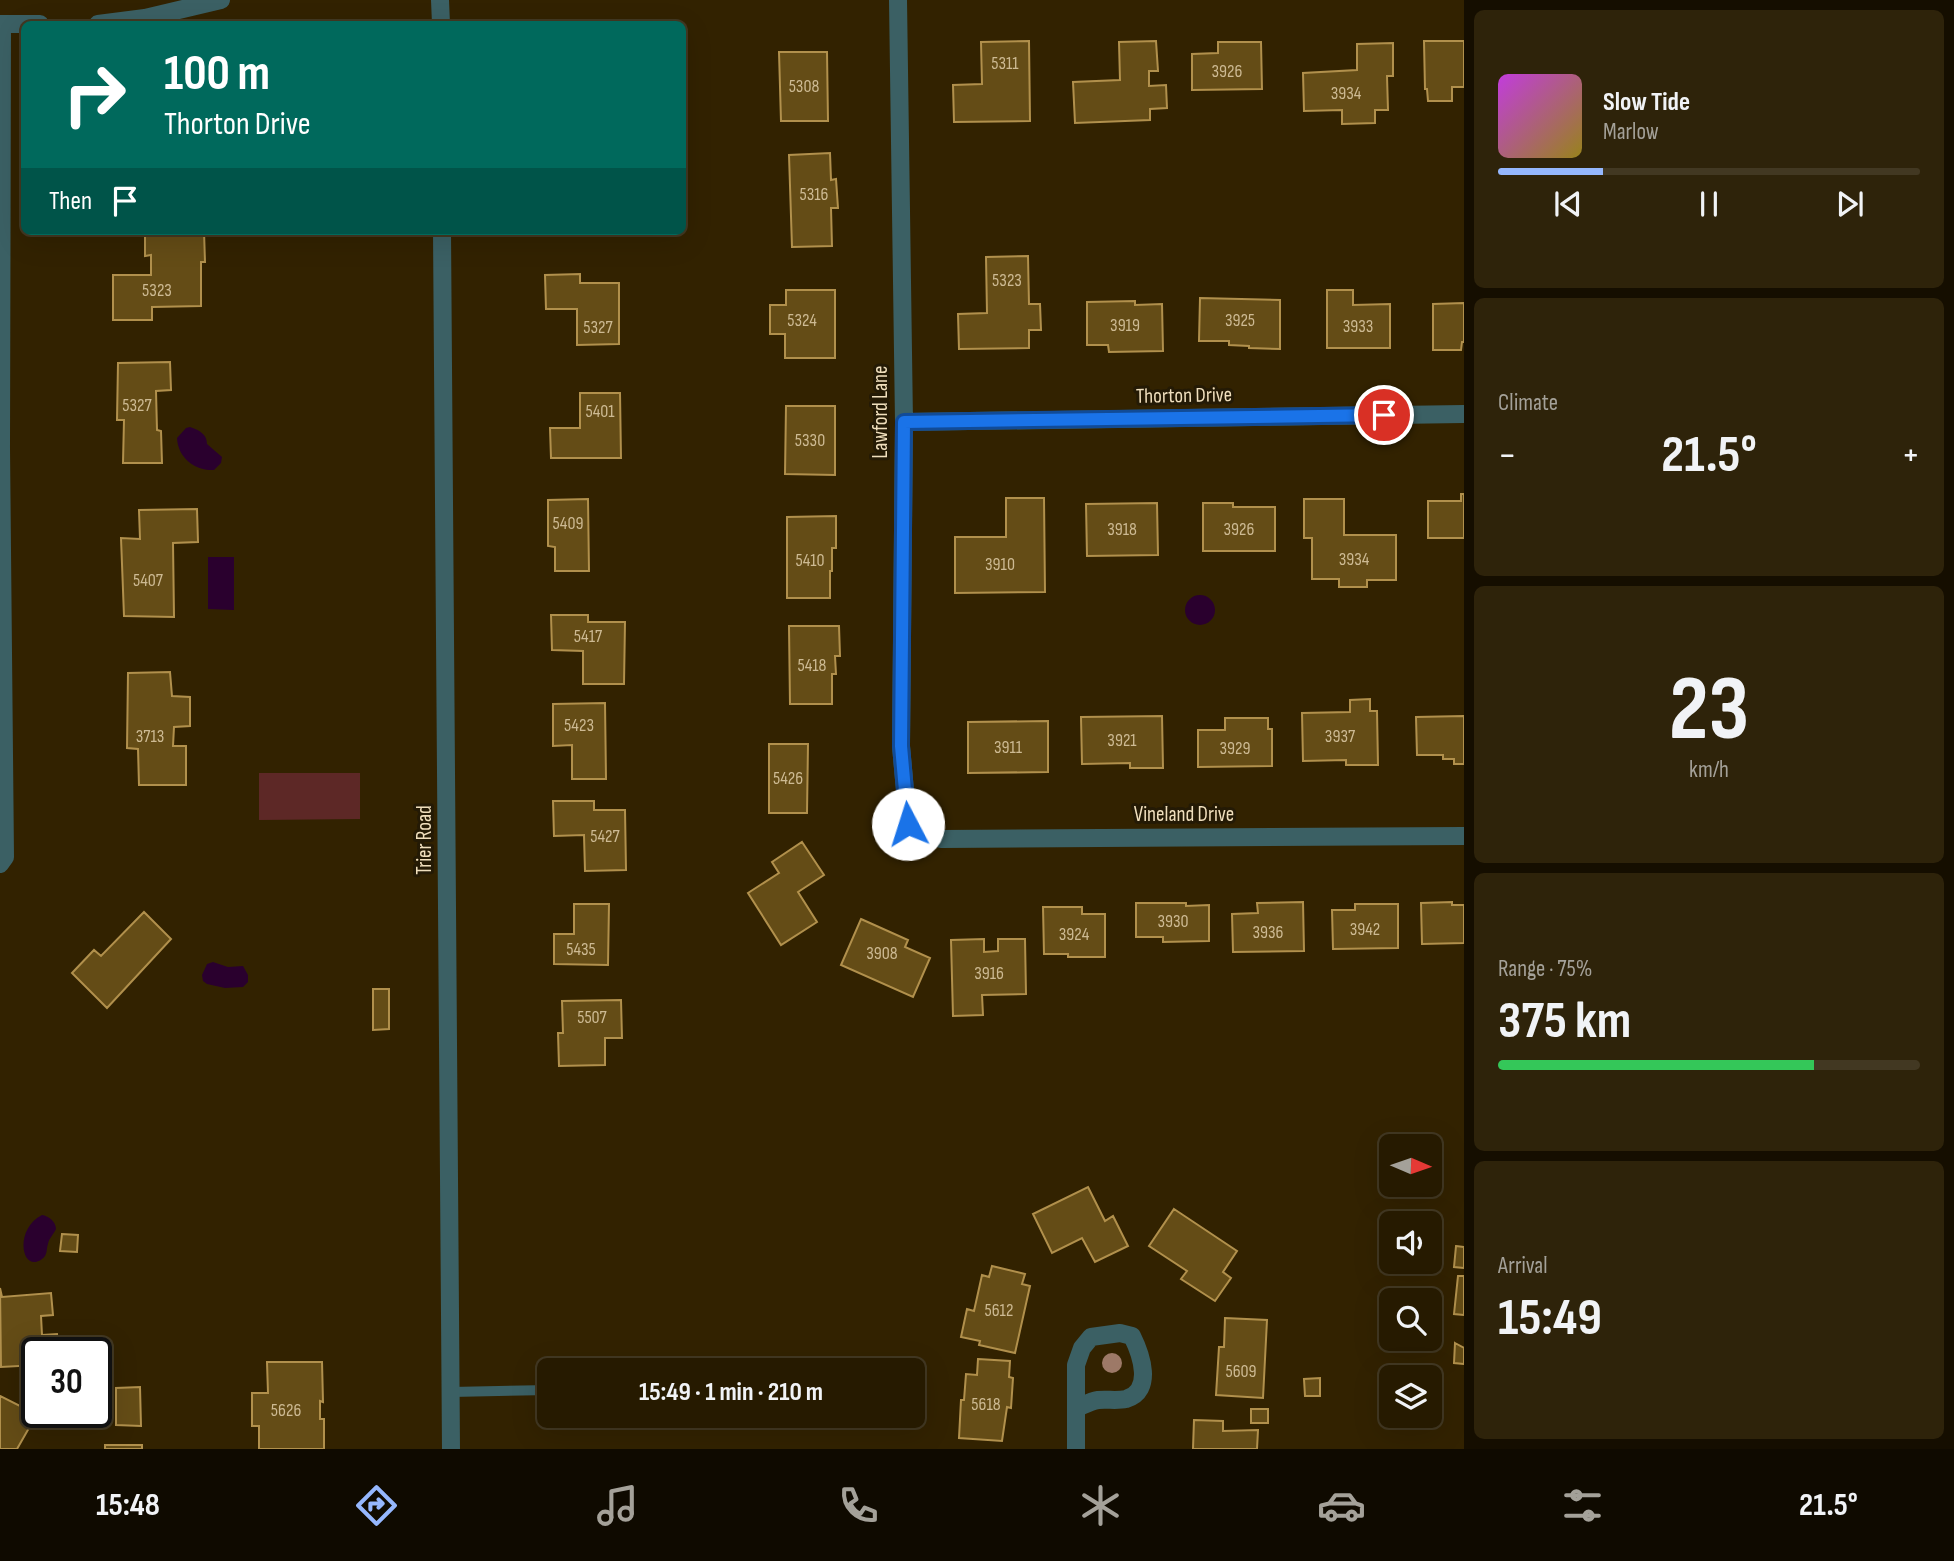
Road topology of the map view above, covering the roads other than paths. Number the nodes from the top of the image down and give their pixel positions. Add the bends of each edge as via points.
1 (440, 0) edge
2 (898, 0) edge
3 (215, 1) edge
4 (122, 21) edge
5 (440, 21) edge
6 (1, 24) edge
7 (21, 24) edge
8 (442, 235) edge
9 (1464, 414) edge
10 (904, 422) junction
11 (1, 449) edge
12 (908, 824) joint
13 (1464, 836) edge
14 (3, 860) edge
15 (537, 1390) edge
16 (451, 1392) junction
17 (1077, 1408) junction
18 (451, 1449) edge
19 (1076, 1449) edge

1 - 5 street
2 - 10 street, Lawford Lane
3 - 4 street
6 - 7 street
6 - 11 street
8 - 16 street, Trier Road
9 - 10 street, Thorton Drive
10 - 12 street, Lawford Lane via 901,746
11 - 14 street
12 - 13 street, Vineland Drive via 941,839
15 - 16 lane
16 - 18 street, Trier Road
17 - 17 street via 1096,1400 1127,1399 1139,1390 1144,1371 1132,1336 1091,1337 1082,1348 1076,1365
17 - 19 street

